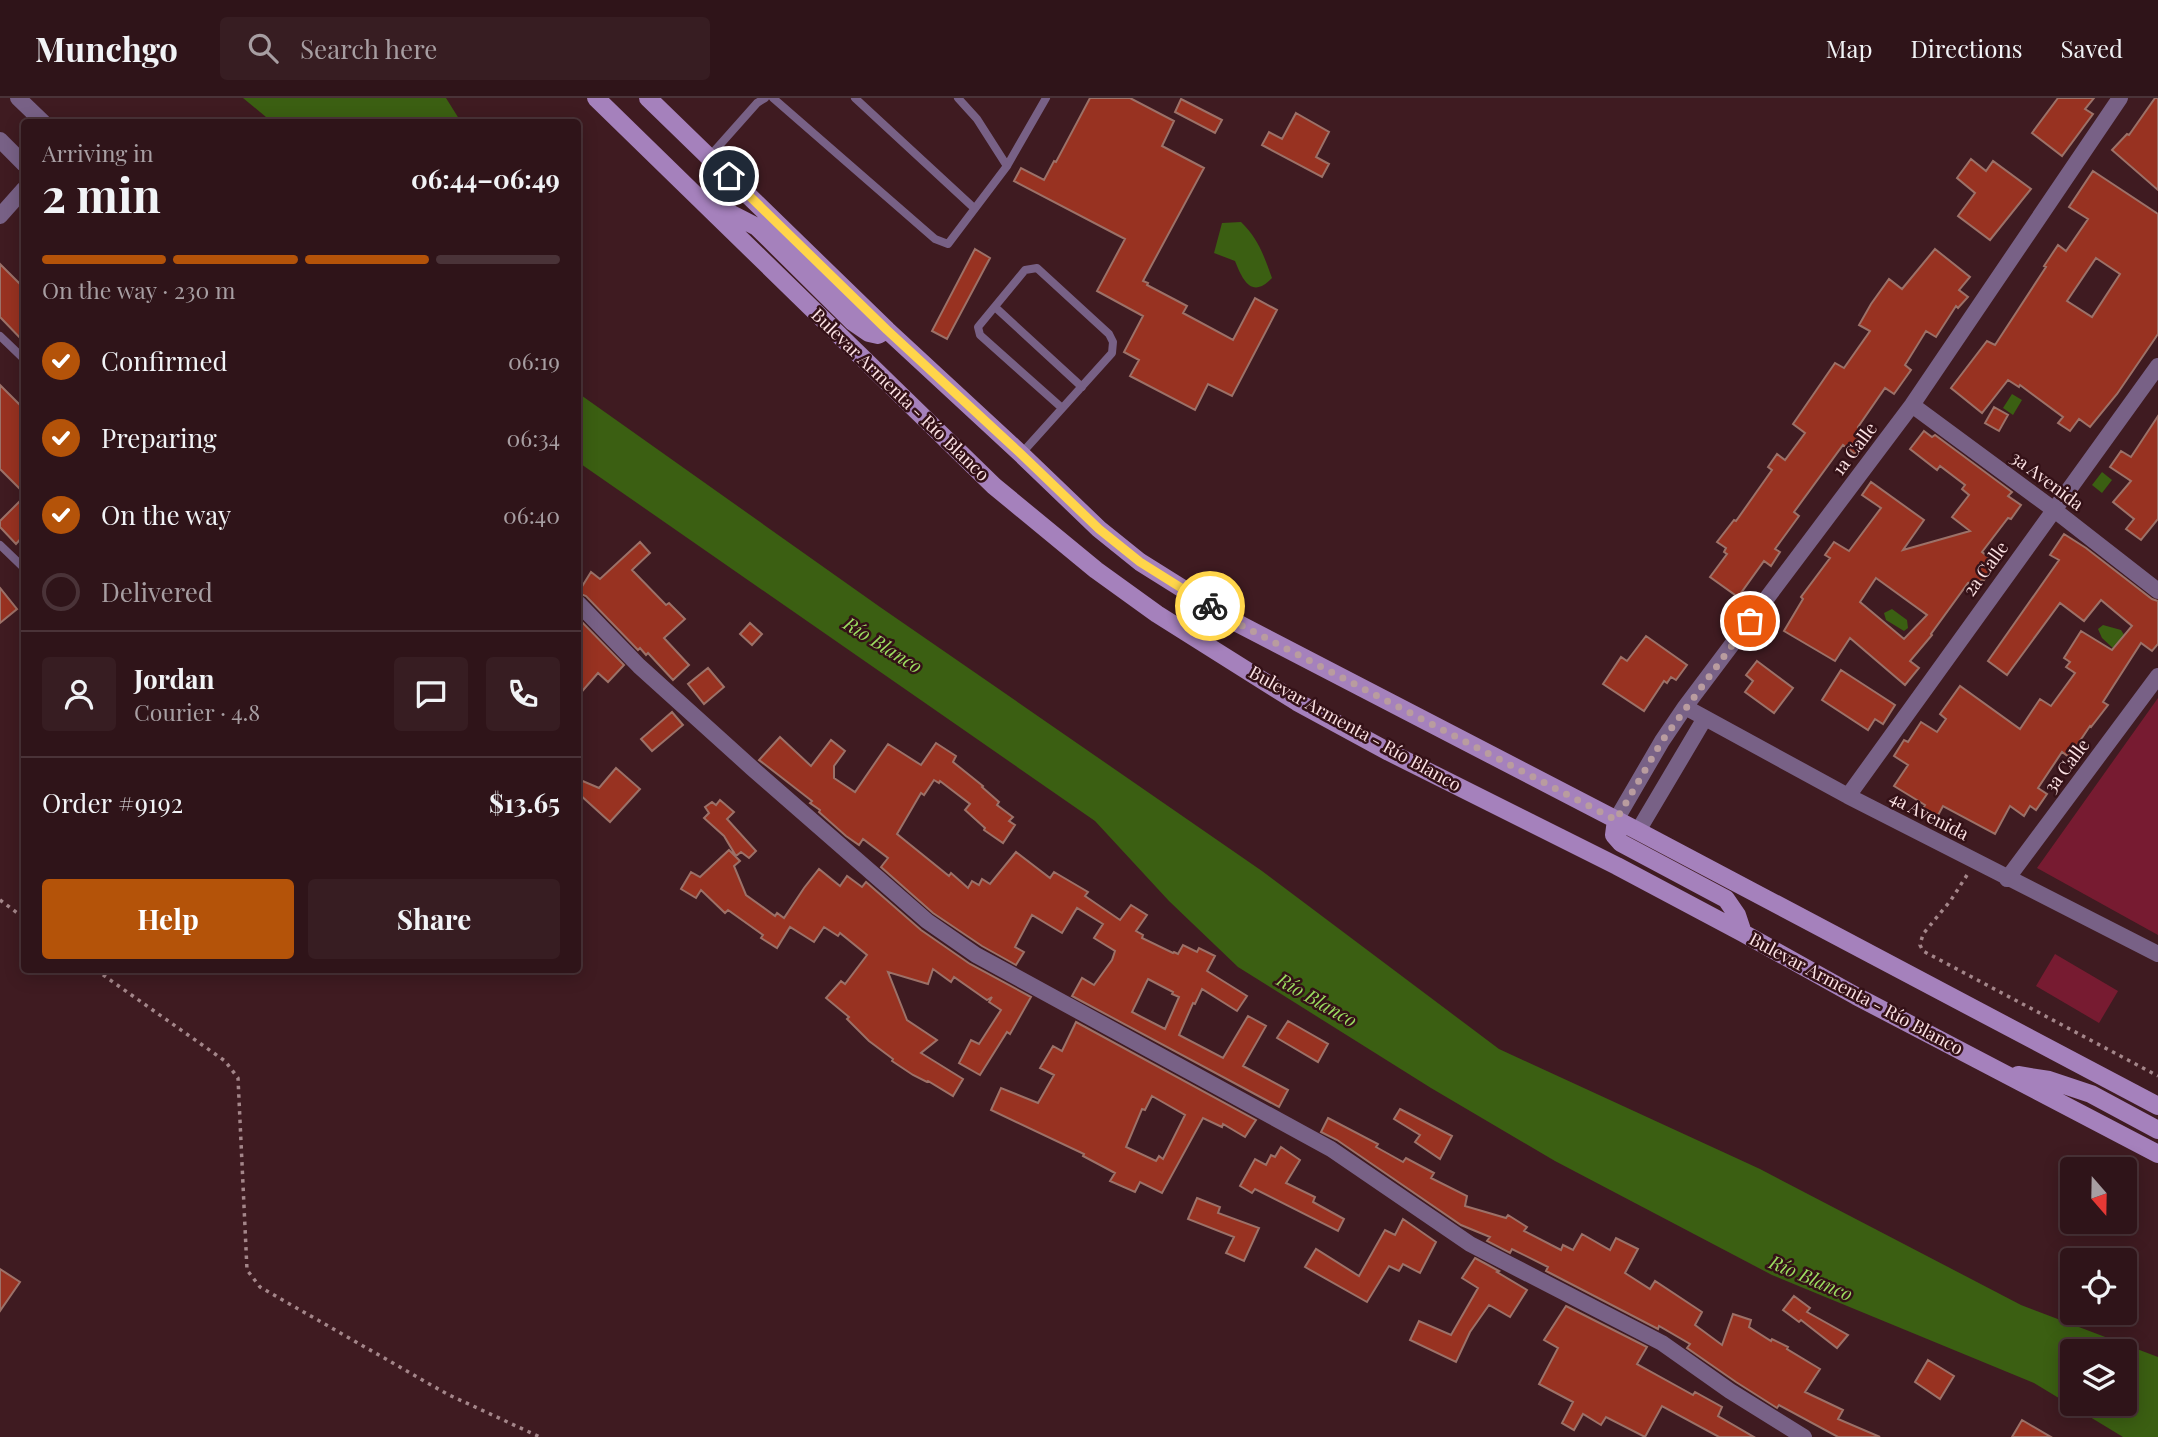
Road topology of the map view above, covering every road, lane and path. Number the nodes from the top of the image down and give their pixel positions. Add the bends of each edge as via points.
1 (18, 98) edge
2 (596, 98) edge
3 (648, 98) edge
4 (765, 98) edge
5 (773, 98) edge
6 (855, 98) edge
7 (958, 98) edge
8 (1046, 98) edge
9 (2120, 98) edge
10 (40, 119) edge
11 (0, 141) edge
12 (709, 157) junction
13 (21, 161) edge
14 (1007, 166) junction
15 (21, 192) edge
16 (696, 196) junction
17 (974, 208) junction
18 (0, 216) edge
19 (995, 307) junction
20 (887, 330) junction
21 (0, 336) edge
22 (21, 356) edge
23 (2158, 366) edge
24 (1082, 387) junction
25 (1912, 405) junction
26 (1062, 408) junction
27 (1021, 454) junction
28 (2053, 509) junction
29 (0, 545) edge
30 (21, 565) edge
31 (2158, 591) edge
32 (581, 606) edge
33 (2158, 676) edge
34 (1685, 708) junction
35 (1704, 718) junction
36 (1848, 796) junction
37 (1616, 820) junction
38 (1638, 831) junction
39 (1975, 861) junction
40 (2007, 879) junction
41 (0, 900) edge
42 (21, 916) edge
43 (1743, 933) junction
44 (2158, 954) edge
45 (100, 973) edge
46 (2001, 1072) junction
47 (2158, 1076) edge
48 (2158, 1106) edge
49 (2158, 1130) edge
50 (2158, 1154) edge
51 (540, 1437) edge
52 (1804, 1437) edge

1 - 10 street
2 - 16 main road, Bulevar Armenta - Río Blanco
3 - 12 main road, Bulevar Armenta - Río Blanco
4 - 12 lane
5 - 17 lane via 935,239 948,244
6 - 17 lane
7 - 14 lane
8 - 14 lane
9 - 25 street, 1a Calle
11 - 13 street
12 - 20 main road, Bulevar Armenta - Río Blanco
14 - 17 lane
15 - 18 street
16 - 20 main road via 757,227 853,322 869,333
16 - 43 main road, Bulevar Armenta - Río Blanco via 994,486 1157,614 1320,714
19 - 24 lane
19 - 24 lane via 1025,270 1037,268 1113,342 1112,353
19 - 26 lane via 978,327 979,335
20 - 27 main road, Bulevar Armenta - Río Blanco
21 - 22 lane
23 - 28 street, 2a Calle
24 - 26 lane
25 - 28 street, 3a Avenida
25 - 34 street, 1a Calle
26 - 27 lane
27 - 37 main road, Bulevar Armenta - Río Blanco via 1109,538 1216,610
28 - 31 street, 3a Avenida
28 - 36 street, 2a Calle
29 - 30 lane
32 - 52 street via 639,666 753,769 927,921 976,955 1331,1149 1470,1244 1662,1343
33 - 40 street, 3a Calle
34 - 35 street, 4a Avenida
34 - 37 street, 1a Calle
35 - 36 street, 4a Avenida
35 - 38 street
36 - 39 street, 4a Avenida
37 - 38 main road, Bulevar Armenta - Río Blanco
37 - 43 main road via 1615,835 1621,843 1726,899
38 - 48 main road, Bulevar Armenta - Río Blanco
39 - 40 street, 4a Avenida
39 - 47 path via 1923,934 1923,951
40 - 44 street, 4a Avenida
41 - 42 path
43 - 46 main road, Bulevar Armenta - Río Blanco
45 - 51 path via 225,1061 238,1078 247,1270 260,1287 447,1394
46 - 49 main road via 2049,1080 2091,1094
46 - 50 main road, Bulevar Armenta - Río Blanco

